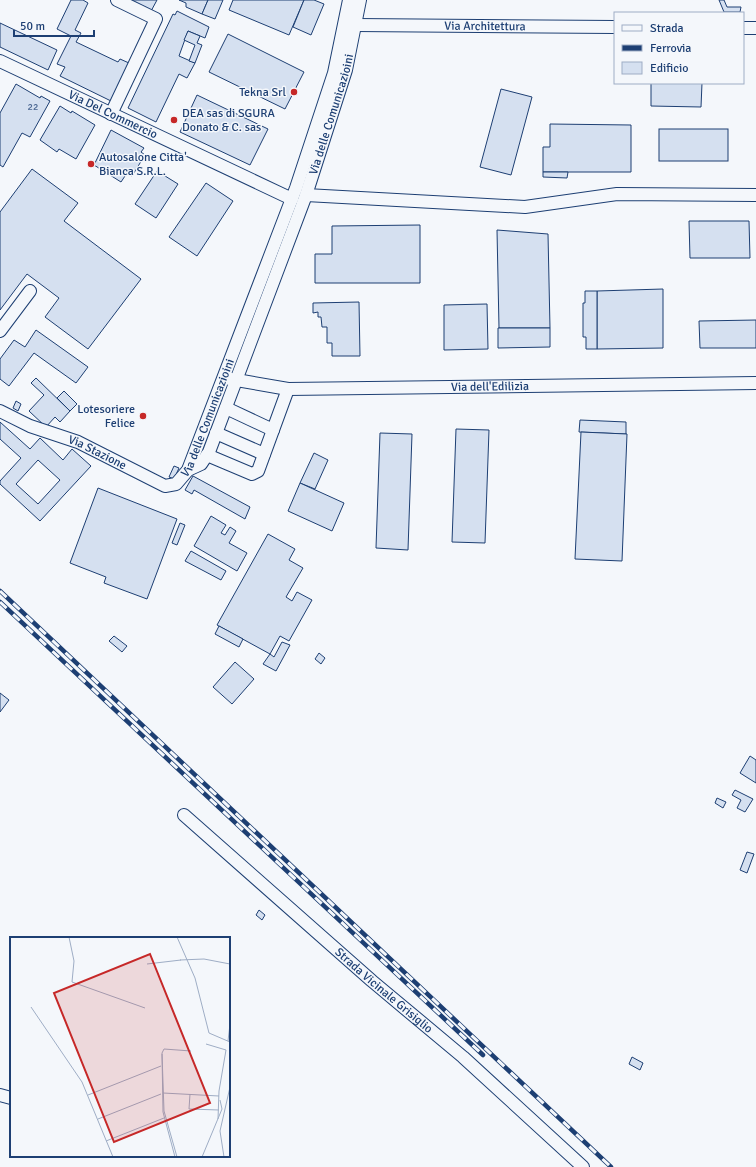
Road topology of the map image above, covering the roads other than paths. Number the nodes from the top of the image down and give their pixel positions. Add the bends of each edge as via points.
1 (117, 0) edge
2 (349, 0) edge
3 (360, 0) edge
4 (356, 25) junction
5 (614, 27) edge
6 (744, 28) edge
7 (756, 28) edge
8 (0, 61) edge
9 (111, 114) junction
10 (306, 195) junction
11 (756, 195) edge
12 (292, 199) junction
13 (30, 290) dead end
14 (0, 331) edge
15 (230, 379) junction
16 (756, 384) edge
17 (288, 389) junction
18 (226, 408) junction
19 (0, 411) edge
20 (273, 430) junction
21 (216, 433) junction
22 (264, 454) junction
23 (207, 455) junction
24 (188, 470) junction
25 (184, 815) dead end
26 (0, 1095) edge
27 (10, 1098) edge
28 (583, 1167) edge

1 - 9 street via 156,19
2 - 12 street, Via delle Comunicazioini via 334,73
3 - 4 street, Via delle Comunicazioini
4 - 5 street, Via Architettura
4 - 10 street, Via delle Comunicazioini via 346,70
6 - 7 street
8 - 9 street, Via Del Commercio
9 - 12 street, Via Del Commercio
10 - 11 street via 525,207 616,194
10 - 15 street, Via delle Comunicazioini
12 - 15 street, Via delle Comunicazioini
13 - 14 street
15 - 17 street, Via dell'Edilizia
15 - 18 street, Via delle Comunicazioini
15 - 24 street, Via delle Comunicazioini
16 - 17 street, Via dell'Edilizia
17 - 20 street
18 - 20 street
18 - 21 street, Via delle Comunicazioini
19 - 24 street, Via Stazione via 30,426 78,442 165,486 176,484
20 - 22 street
21 - 22 street
21 - 23 street, Via delle Comunicazioini
22 - 23 street via 258,471 252,474
23 - 24 street, Via delle Comunicazioini via 202,464
25 - 28 street, Strada Vicinale Grisiglio via 372,981 463,1056
26 - 27 street

